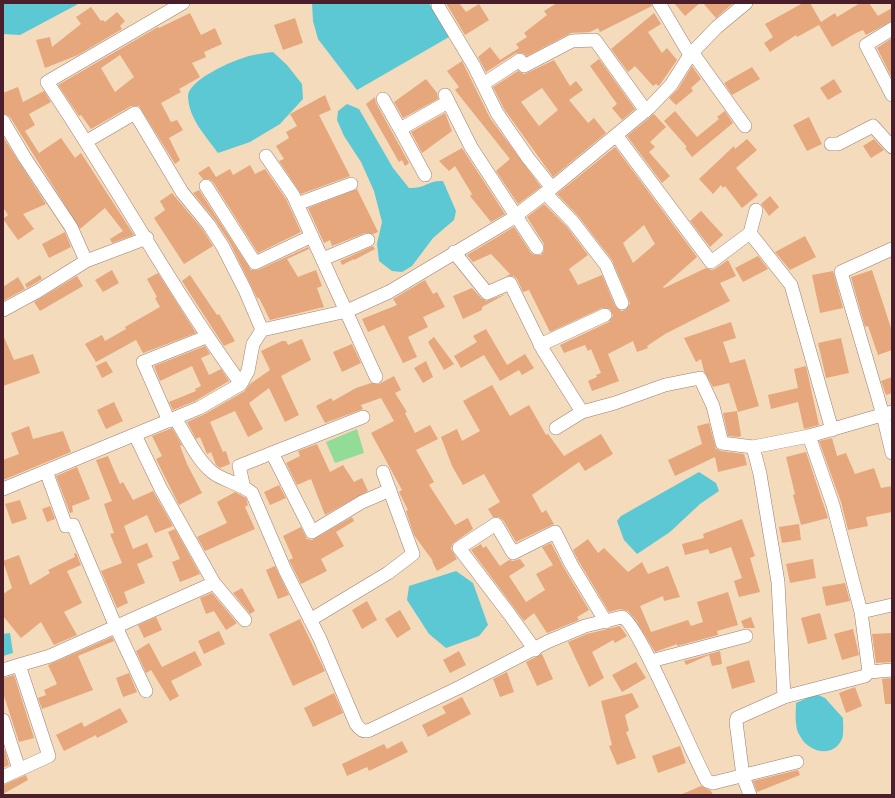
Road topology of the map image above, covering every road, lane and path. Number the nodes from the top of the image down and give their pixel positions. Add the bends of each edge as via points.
1 (183, 3) edge
2 (659, 3) edge
3 (746, 3) edge
4 (438, 6) dead end
5 (892, 29) edge
6 (691, 53) junction
7 (483, 84) junction
8 (892, 95) edge
9 (383, 100) dead end
10 (646, 111) junction
11 (3, 121) edge
12 (745, 126) dead end
13 (400, 129) junction
14 (616, 135) junction
15 (87, 141) junction
16 (831, 144) dead end
17 (892, 147) edge
18 (266, 156) dead end
19 (425, 175) dead end
20 (351, 184) dead end
21 (206, 186) dead end
22 (549, 190) junction
23 (297, 204) junction
24 (756, 210) dead end
25 (515, 214) junction
26 (750, 233) junction
27 (312, 236) junction
28 (147, 238) junction
29 (368, 240) dead end
30 (537, 248) dead end
31 (892, 249) edge
32 (454, 252) junction
33 (323, 259) junction
34 (86, 261) junction
35 (622, 303) dead end
36 (3, 310) edge
37 (347, 311) junction
38 (605, 315) dead end
39 (262, 330) junction
40 (206, 337) junction
41 (540, 345) junction
42 (376, 377) dead end
43 (241, 384) junction
44 (582, 412) junction
45 (888, 413) edge
46 (363, 417) dead end
47 (172, 420) junction
48 (556, 428) dead end
49 (832, 430) junction
50 (135, 435) junction
51 (809, 436) junction
52 (753, 447) junction
53 (272, 453) junction
54 (892, 453) edge
55 (46, 471) junction
56 (383, 472) dead end
57 (244, 488) junction
58 (3, 489) edge
59 (390, 490) junction
60 (214, 583) junction
61 (892, 605) edge
62 (861, 612) junction
63 (245, 620) dead end
64 (310, 620) junction
65 (606, 622) junction
66 (116, 627) junction
67 (746, 636) dead end
68 (534, 650) junction
69 (651, 661) junction
70 (19, 665) junction
71 (3, 670) edge
72 (892, 670) edge
73 (869, 672) junction
74 (146, 690) dead end
75 (784, 696) junction
76 (3, 720) edge
77 (797, 762) dead end
78 (19, 769) junction
79 (3, 776) edge
80 (743, 776) junction
81 (750, 795) edge

1 - 15 street via 47,82
2 - 6 street
3 - 6 street
4 - 7 street
5 - 8 street via 866,45
6 - 10 street via 671,85
6 - 12 street
7 - 10 street via 520,60 524,66 572,41 595,40
7 - 22 street via 497,113
9 - 13 street
10 - 14 street
11 - 34 street via 71,227
13 - 19 street
13 - 25 street via 447,98 471,147
14 - 22 street
14 - 26 street via 711,262
15 - 28 street
15 - 39 street via 135,114 182,192 223,247 246,290
16 - 17 street via 838,144 873,126
18 - 23 street
20 - 23 street
21 - 27 street via 255,263
22 - 25 street
22 - 35 street via 606,264
23 - 27 street
24 - 26 street
25 - 30 street
25 - 32 street via 510,220
26 - 49 street via 792,285
27 - 33 street
28 - 34 street
28 - 40 street
29 - 33 street
31 - 45 street via 841,272
32 - 37 street via 389,292
32 - 41 street via 488,294 510,283
33 - 37 street
34 - 36 street
37 - 39 street
37 - 42 street
38 - 41 street
39 - 43 street via 253,344 248,371
40 - 43 street
40 - 47 street via 143,362
41 - 44 street
43 - 47 street
44 - 48 street
44 - 52 street via 665,385 700,378 713,406 722,443
45 - 49 street
45 - 54 street
46 - 53 street
47 - 50 street
47 - 57 street via 212,472
49 - 51 street
50 - 55 street
50 - 60 street via 161,489
51 - 52 street
51 - 62 street via 833,506
52 - 75 street via 778,582
53 - 57 street via 239,466
53 - 59 street via 312,532 362,502
55 - 58 street
55 - 66 street via 66,526 73,525
56 - 59 street
57 - 64 street via 257,502 285,570
59 - 64 street via 413,554 388,573
60 - 63 street
60 - 66 street
61 - 62 street
62 - 73 street
64 - 68 street via 356,724 366,732
65 - 68 street via 585,626
65 - 68 street via 555,532 513,553 496,524 459,548
65 - 69 street via 627,618
66 - 70 street via 50,656
66 - 74 street
67 - 69 street
69 - 80 street via 683,734 707,780 713,783
70 - 71 street
70 - 78 street via 49,756
72 - 73 street
73 - 75 street via 865,676
75 - 80 street via 736,720
76 - 78 street
77 - 80 street
78 - 79 street
80 - 81 street

